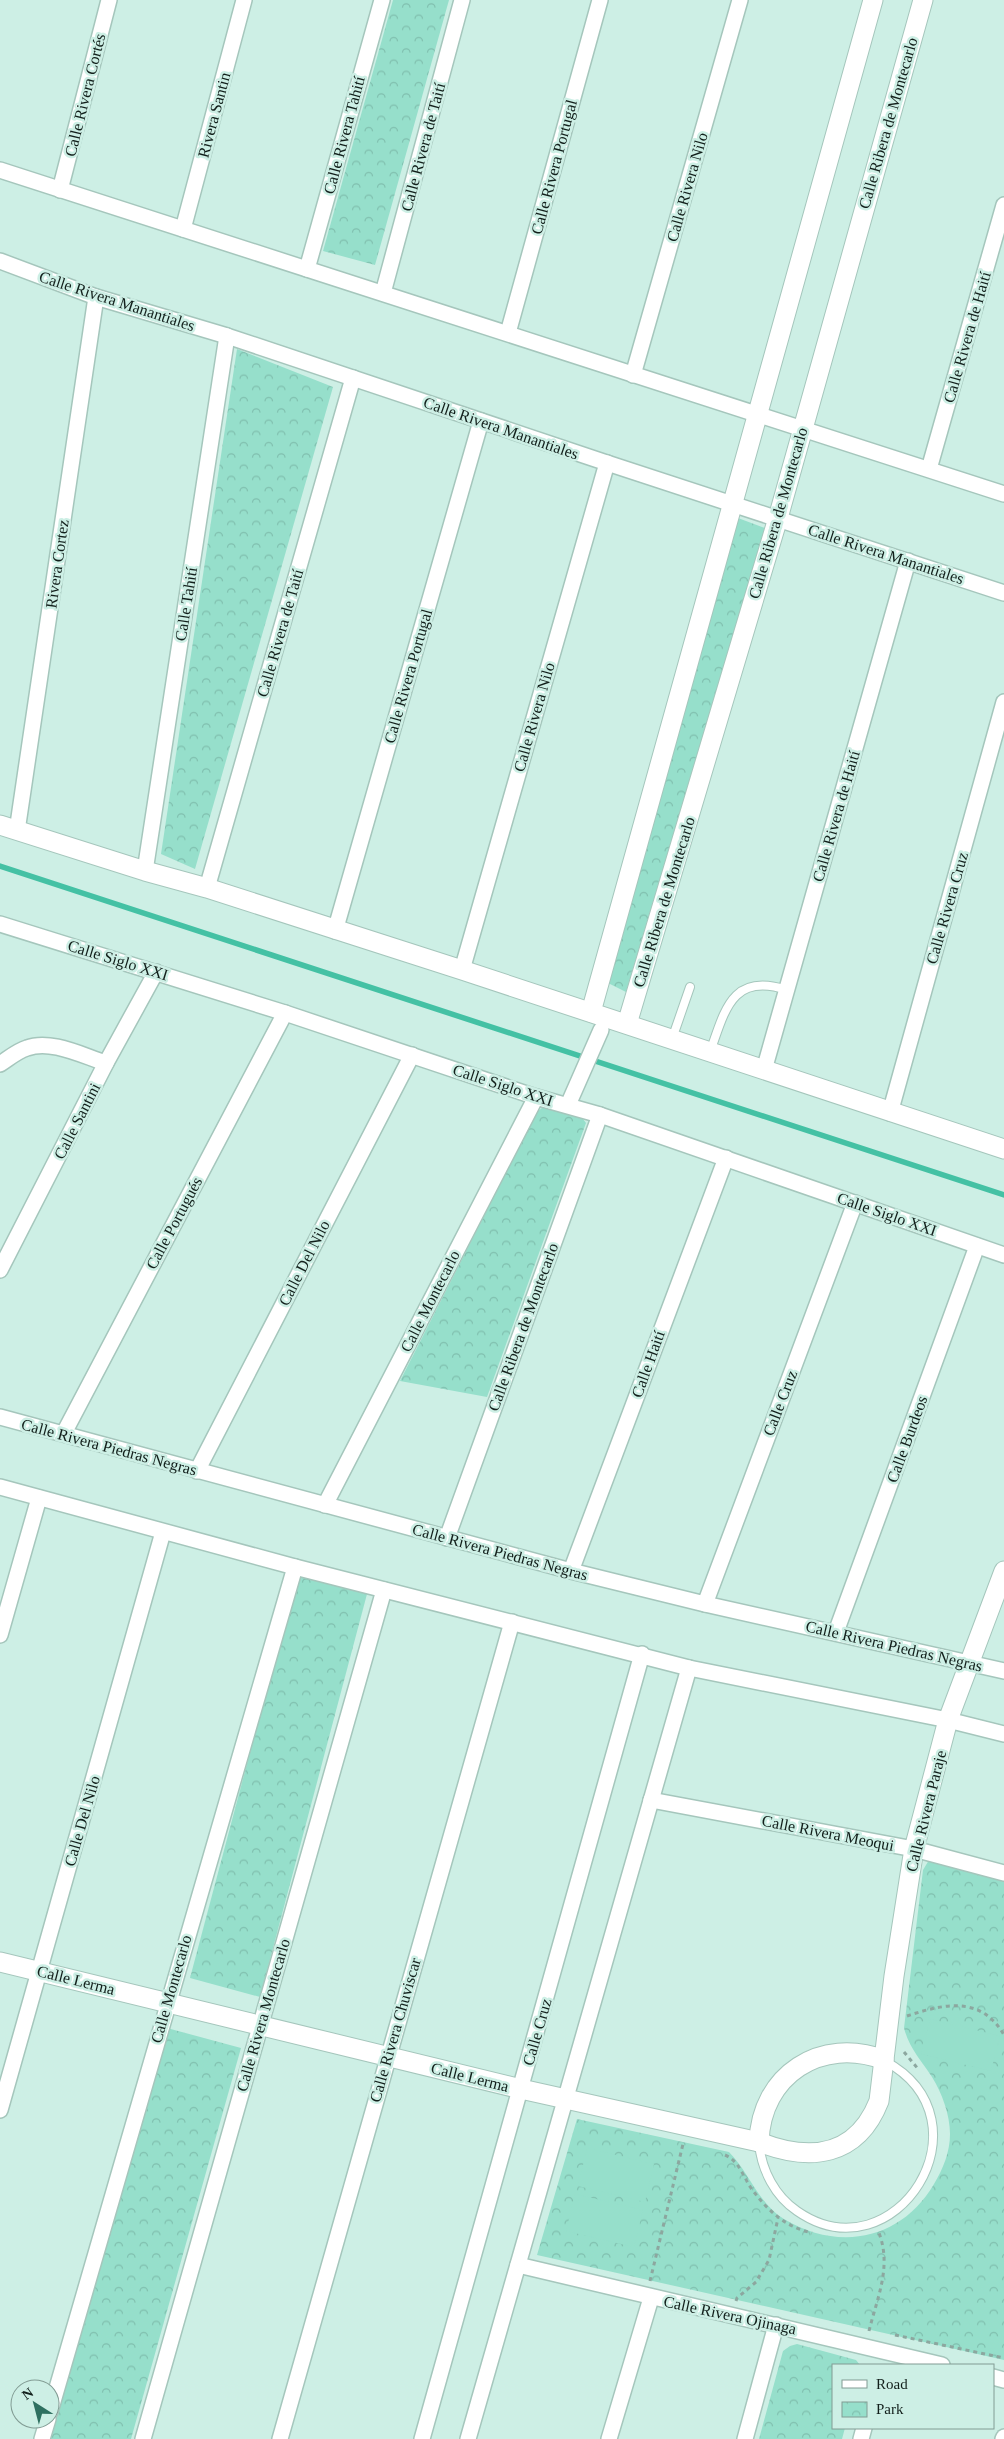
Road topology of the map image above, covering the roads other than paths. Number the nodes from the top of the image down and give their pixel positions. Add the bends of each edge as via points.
1 (109, 0) edge
2 (244, 0) edge
3 (382, 0) edge
4 (462, 0) edge
5 (600, 0) edge
6 (740, 0) edge
7 (873, 0) edge
8 (923, 0) edge
9 (0, 170) edge
10 (60, 190) junction
11 (1004, 205) edge
12 (183, 229) junction
13 (0, 260) edge
14 (307, 269) junction
15 (383, 293) junction
16 (96, 297) junction
17 (508, 333) junction
18 (227, 336) junction
19 (633, 375) junction
20 (353, 378) junction
21 (758, 416) junction
22 (481, 421) junction
23 (802, 428) junction
24 (607, 464) junction
25 (929, 469) junction
26 (1004, 494) edge
27 (732, 505) junction
28 (778, 518) junction
29 (908, 561) junction
30 (1004, 592) edge
31 (1004, 702) edge
32 (9, 828) edge
33 (145, 871) junction
34 (207, 888) junction
35 (0, 924) edge
36 (335, 931) junction
37 (462, 970) junction
38 (156, 972) junction
39 (690, 987) dead end
40 (787, 990) junction
41 (591, 1012) junction
42 (285, 1013) junction
43 (627, 1024) junction
44 (600, 1032) junction
45 (672, 1039) junction
46 (710, 1052) junction
47 (412, 1056) junction
48 (106, 1063) junction
49 (0, 1064) edge
50 (764, 1070) junction
51 (536, 1097) junction
52 (568, 1105) junction
53 (890, 1113) junction
54 (600, 1115) junction
55 (1004, 1149) edge
56 (726, 1158) junction
57 (855, 1203) junction
58 (977, 1246) junction
59 (1004, 1255) edge
60 (0, 1270) edge
61 (0, 1417) edge
62 (64, 1433) junction
63 (196, 1471) junction
64 (0, 1487) edge
65 (39, 1498) junction
66 (325, 1505) junction
67 (163, 1532) junction
68 (447, 1538) junction
69 (295, 1567) junction
70 (571, 1571) junction
71 (1004, 1571) edge
72 (384, 1590) junction
73 (705, 1604) junction
74 (512, 1622) junction
75 (836, 1632) junction
76 (0, 1635) edge
77 (642, 1654) junction
78 (970, 1662) junction
79 (689, 1668) junction
80 (1004, 1670) edge
81 (948, 1720) junction
82 (1004, 1734) edge
83 (651, 1800) junction
84 (914, 1849) junction
85 (1004, 1873) edge
86 (0, 1962) edge
87 (40, 1971) junction
88 (167, 2003) junction
89 (260, 2026) junction
90 (387, 2057) junction
91 (884, 2060) junction
92 (520, 2090) junction
93 (564, 2099) junction
94 (0, 2110) edge
95 (759, 2142) junction
96 (518, 2264) junction
97 (648, 2297) junction
98 (776, 2324) junction
99 (885, 2359) edge
100 (932, 2364) edge
101 (59, 2379) edge
102 (143, 2439) edge
103 (280, 2439) edge
104 (422, 2439) edge
105 (468, 2439) edge
106 (609, 2439) edge
107 (745, 2439) edge

1 - 10 street, Calle Rivera Cortés
2 - 12 street, Rivera Santin
3 - 14 street, Calle Rivera Tahití
4 - 15 street, Calle Rivera de Taití
5 - 17 street, Calle Rivera Portugal
6 - 19 street, Calle Rivera Nilo
7 - 21 street
8 - 23 street, Calle Ribera de Montecarlo
9 - 10 street
10 - 12 street
11 - 25 street, Calle Rivera de Haití
12 - 14 street
13 - 16 street, Calle Rivera Manantiales
14 - 15 street
15 - 17 street
16 - 18 street, Calle Rivera Manantiales
16 - 32 street, Rivera Cortez
17 - 19 street
18 - 20 street, Calle Rivera Manantiales
18 - 33 street, Calle Tahití
19 - 21 street
20 - 22 street, Calle Rivera Manantiales
20 - 34 street, Calle Rivera de Taití
21 - 23 street
21 - 27 street
22 - 24 street, Calle Rivera Manantiales
22 - 36 street, Calle Rivera Portugal
23 - 25 street
23 - 28 street, Calle Ribera de Montecarlo
24 - 27 street, Calle Rivera Manantiales
24 - 37 street, Calle Rivera Nilo
25 - 26 street
27 - 28 street, Calle Rivera Manantiales
27 - 41 street
28 - 29 street, Calle Rivera Manantiales
28 - 43 street, Calle Ribera de Montecarlo
29 - 30 street, Calle Rivera Manantiales
29 - 40 street, Calle Rivera de Haití
31 - 53 street, Calle Rivera Cruz
32 - 33 street
33 - 34 street
34 - 36 street
35 - 38 street, Calle Siglo XXI
36 - 37 street
37 - 41 street
38 - 42 street, Calle Siglo XXI
38 - 48 street, Calle Santini
39 - 45 lane
40 - 46 lane via 769,984 747,988 732,998 724,1010
40 - 50 street, Calle Rivera de Haití
41 - 43 street
41 - 44 street
42 - 47 street, Calle Siglo XXI
42 - 62 street, Calle Portugués
43 - 44 street
43 - 45 street
44 - 52 street
45 - 46 street
46 - 50 street
47 - 51 street, Calle Siglo XXI
47 - 63 street, Calle Del Nilo
48 - 49 street via 52,1046 38,1046 27,1048
48 - 60 street, Calle Santini
50 - 53 street
51 - 52 street, Calle Siglo XXI
51 - 66 street, Calle Montecarlo
52 - 54 street, Calle Siglo XXI
53 - 55 street
54 - 56 street, Calle Siglo XXI
54 - 68 street, Calle Ribera de Montecarlo
56 - 57 street, Calle Siglo XXI
56 - 70 street, Calle Haití
57 - 58 street, Calle Siglo XXI
57 - 73 street, Calle Cruz
58 - 59 street, Calle Siglo XXI
58 - 75 street, Calle Burdeos
61 - 62 street, Calle Rivera Piedras Negras
62 - 63 street, Calle Rivera Piedras Negras
63 - 66 street, Calle Rivera Piedras Negras
64 - 65 street
65 - 67 street
65 - 76 street
66 - 68 street, Calle Rivera Piedras Negras
67 - 69 street
67 - 87 street, Calle Del Nilo
68 - 70 street, Calle Rivera Piedras Negras
69 - 72 street
69 - 88 street, Calle Montecarlo
70 - 73 street, Calle Rivera Piedras Negras
71 - 78 street, Calle Rivera Paraje
72 - 74 street
72 - 89 street, Calle Rivera Montecarlo
73 - 75 street, Calle Rivera Piedras Negras
74 - 77 street
74 - 90 street, Calle Rivera Chuviscar
75 - 78 street, Calle Rivera Piedras Negras
77 - 79 street
77 - 92 street, Calle Cruz
78 - 80 street, Calle Rivera Piedras Negras
78 - 81 street, Calle Rivera Paraje
79 - 81 street
79 - 83 street
81 - 82 street
81 - 84 street, Calle Rivera Paraje
83 - 84 street, Calle Rivera Meoqui
83 - 93 street
84 - 85 street, Calle Rivera Meoqui
84 - 91 street, Calle Rivera Paraje
86 - 87 street, Calle Lerma
87 - 88 street, Calle Lerma
87 - 94 street, Calle Del Nilo
88 - 89 street, Calle Lerma
88 - 101 street, Calle Montecarlo
89 - 90 street, Calle Lerma
89 - 102 street, Calle Rivera Montecarlo
90 - 92 street, Calle Lerma
90 - 103 street, Calle Rivera Chuviscar
91 - 95 street via 840,2052 799,2067 785,2078 769,2099
91 - 95 street, Calle Lerma via 882,2088 874,2116 855,2138 823,2153 807,2154 776,2149
91 - 95 lane via 899,2069 917,2088 929,2111 933,2128 932,2155 924,2180 908,2201 894,2212 879,2220 853,2226 826,2224 802,2214 788,2204 771,2184
92 - 93 street, Calle Lerma
92 - 104 street, Calle Cruz
93 - 95 street, Calle Lerma via 686,2135
93 - 96 street
96 - 97 street, Calle Rivera Ojinaga
96 - 105 street
97 - 98 street, Calle Rivera Ojinaga
97 - 106 street
98 - 99 street, Calle Rivera Ojinaga via 866,2347
98 - 107 street
99 - 100 street, Calle Rivera Ojinaga

